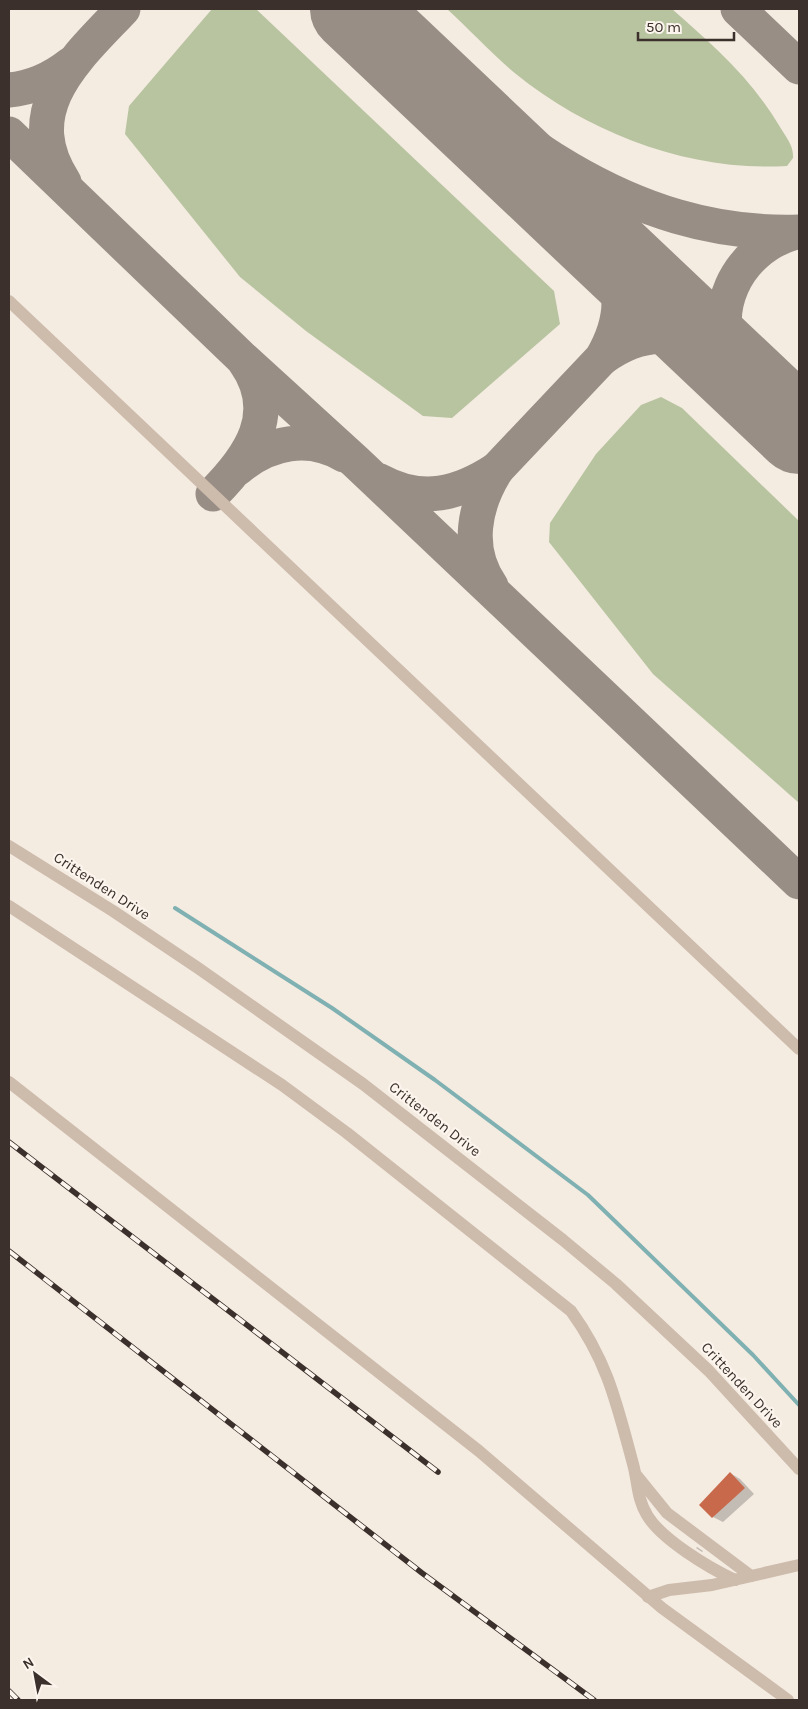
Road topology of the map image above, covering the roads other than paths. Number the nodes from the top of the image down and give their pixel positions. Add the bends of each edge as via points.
1 (9, 301) edge
2 (9, 846) edge
3 (9, 906) edge
4 (799, 1049) edge
5 (9, 1082) edge
6 (799, 1469) edge
7 (636, 1475) junction
8 (799, 1565) edge
9 (751, 1576) junction
10 (735, 1580) junction
11 (648, 1597) junction
12 (788, 1700) edge

1 - 4 street
2 - 6 street, Crittenden Drive via 159,942 348,1073 556,1234 616,1284 709,1371
3 - 7 street via 282,1085 348,1133 571,1311 596,1349 609,1379
5 - 11 street via 479,1451
7 - 9 street via 667,1513
7 - 10 street via 642,1506 656,1527 712,1569
8 - 9 street
9 - 10 street
10 - 11 street via 669,1590
11 - 12 street

